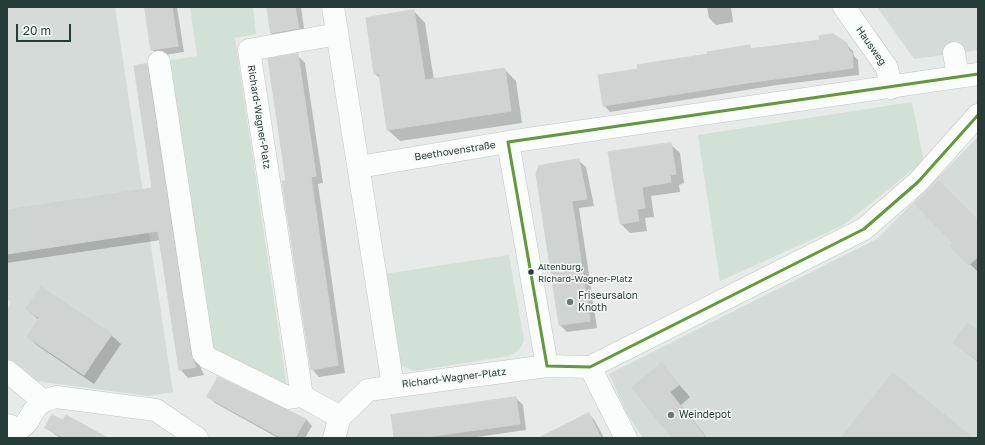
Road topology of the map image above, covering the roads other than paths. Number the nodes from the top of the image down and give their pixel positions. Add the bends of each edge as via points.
1 (333, 7) edge
2 (844, 7) edge
3 (337, 34) junction
4 (954, 53) dead end
5 (159, 62) dead end
6 (968, 76) edge
7 (891, 88) junction
8 (978, 115) edge
9 (508, 142) junction
10 (359, 167) junction
11 (547, 366) junction
12 (590, 367) junction
13 (7, 372) edge
14 (393, 386) junction
15 (302, 396) junction
16 (42, 400) junction
17 (7, 425) edge
18 (336, 432) edge
19 (197, 438) edge
20 (626, 438) edge

1 - 3 street, Richard-Wagner-Platz
2 - 7 street, Hausweg via 887,68
3 - 10 street, Richard-Wagner-Platz
3 - 15 street, Richard-Wagner-Platz via 249,50
4 - 6 street
5 - 15 street via 203,353 208,358 289,398
6 - 7 street, Beethovenstraße
7 - 9 street, Beethovenstraße
8 - 12 street via 918,182 864,229
9 - 10 street, Beethovenstraße
9 - 11 street
10 - 14 street, Richard-Wagner-Platz
11 - 12 street, Richard-Wagner-Platz
11 - 14 street, Richard-Wagner-Platz
12 - 20 street
13 - 16 street
14 - 18 street via 368,390
15 - 18 street
16 - 17 street via 34,408 24,426 19,429
16 - 19 street via 56,397 156,410

